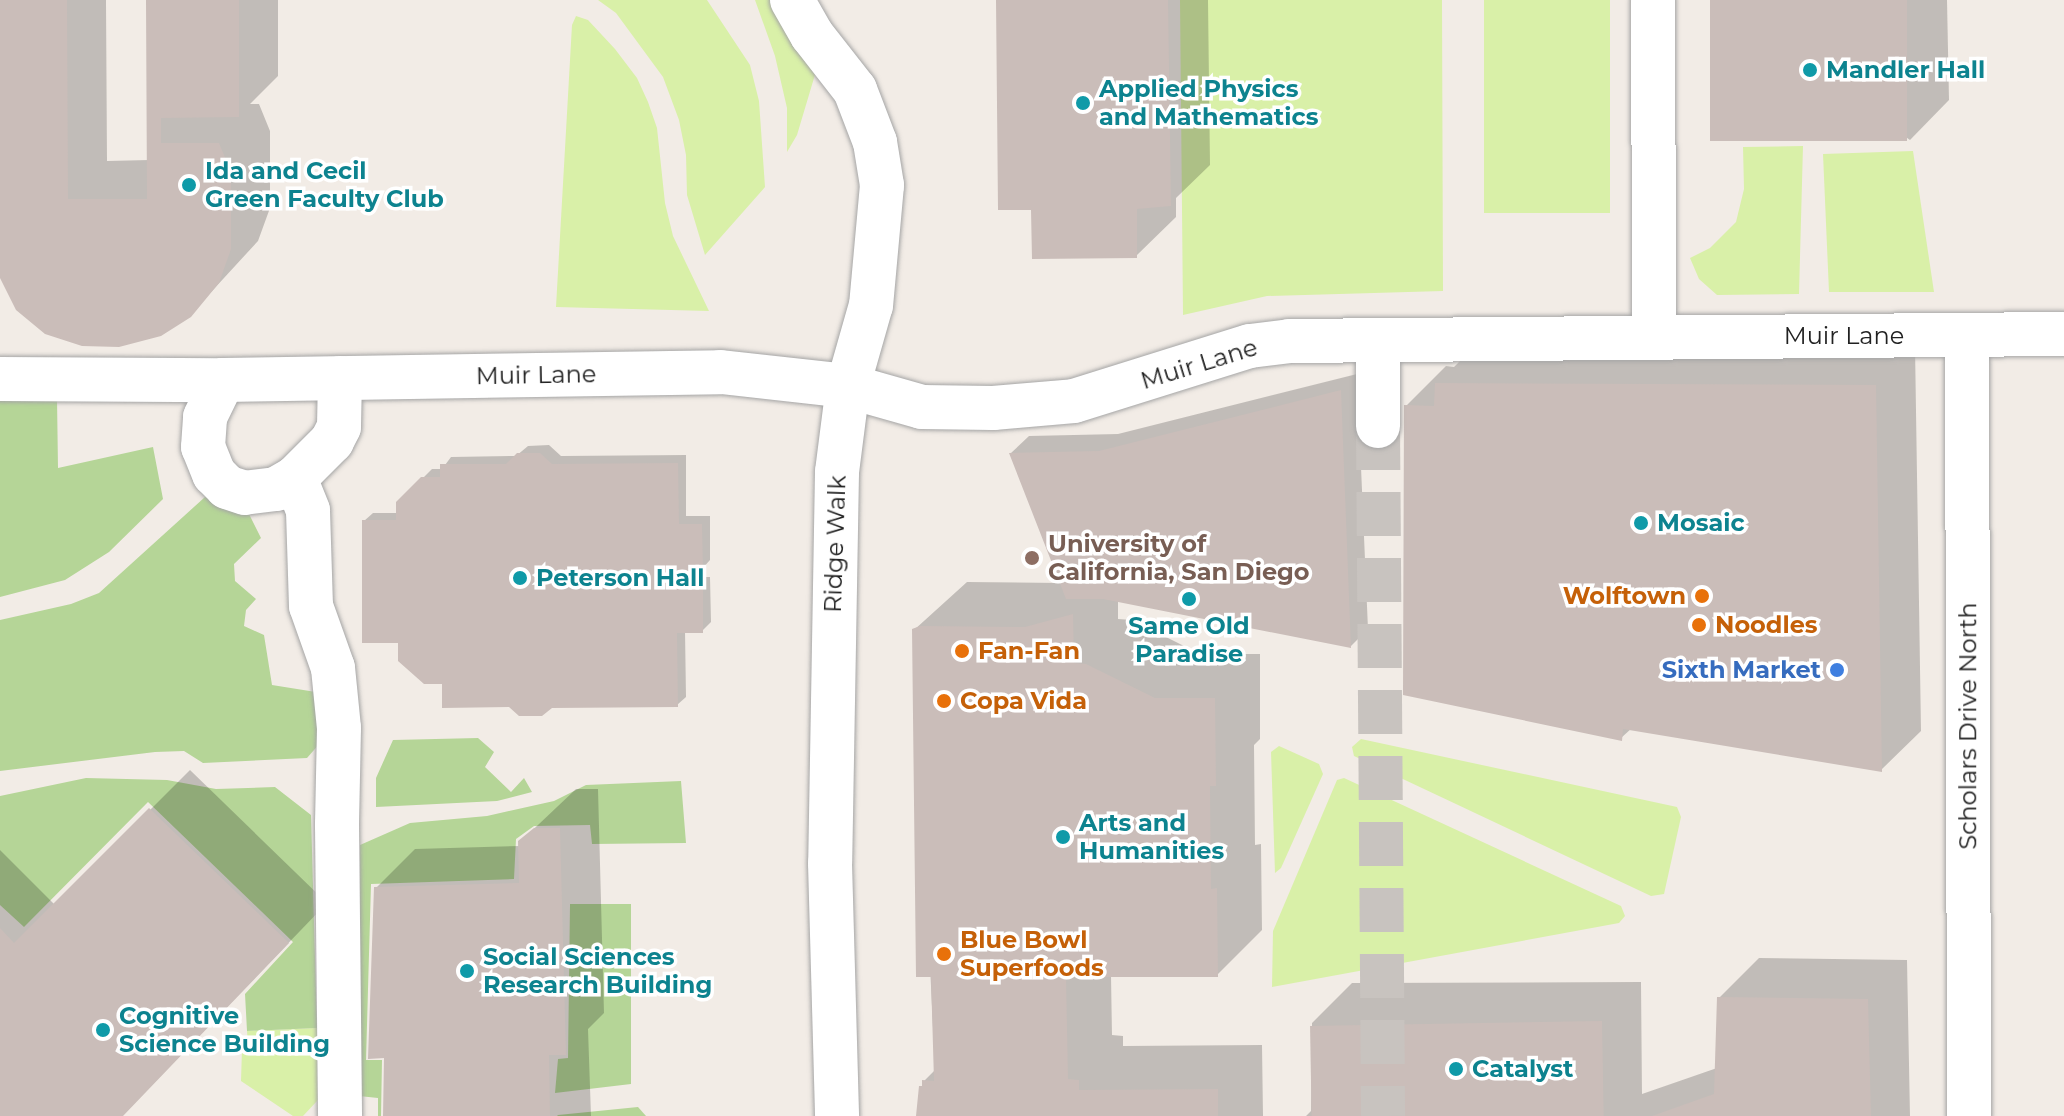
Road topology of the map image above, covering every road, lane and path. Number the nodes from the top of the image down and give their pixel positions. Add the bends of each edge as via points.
1 (792, 0) edge
2 (1653, 0) edge
3 (2064, 334) edge
4 (1967, 335) junction
5 (1654, 337) junction
6 (1378, 341) junction
7 (340, 378) junction
8 (0, 379) edge
9 (223, 380) junction
10 (848, 386) junction
11 (1378, 426) tunnel mouth
12 (295, 478) junction
13 (340, 1116) edge
14 (837, 1116) edge
15 (1969, 1116) edge

1 - 10 street, Ridge Walk via 855,90 875,142 882,185 871,305
2 - 5 street
3 - 4 street, Muir Lane
4 - 5 street, Muir Lane
4 - 15 street, Scholars Drive North
5 - 6 street, Muir Lane
6 - 10 street, Muir Lane via 1250,346 1074,401 1014,407 922,407
6 - 11 street
7 - 9 street
7 - 10 street, Muir Lane via 721,372
7 - 12 street via 339,427
8 - 9 street
9 - 12 street via 205,417 203,447 214,474 227,487 245,493 276,489
10 - 14 street, Ridge Walk via 834,550 830,863
12 - 13 street via 308,511 311,606 333,668 339,728

